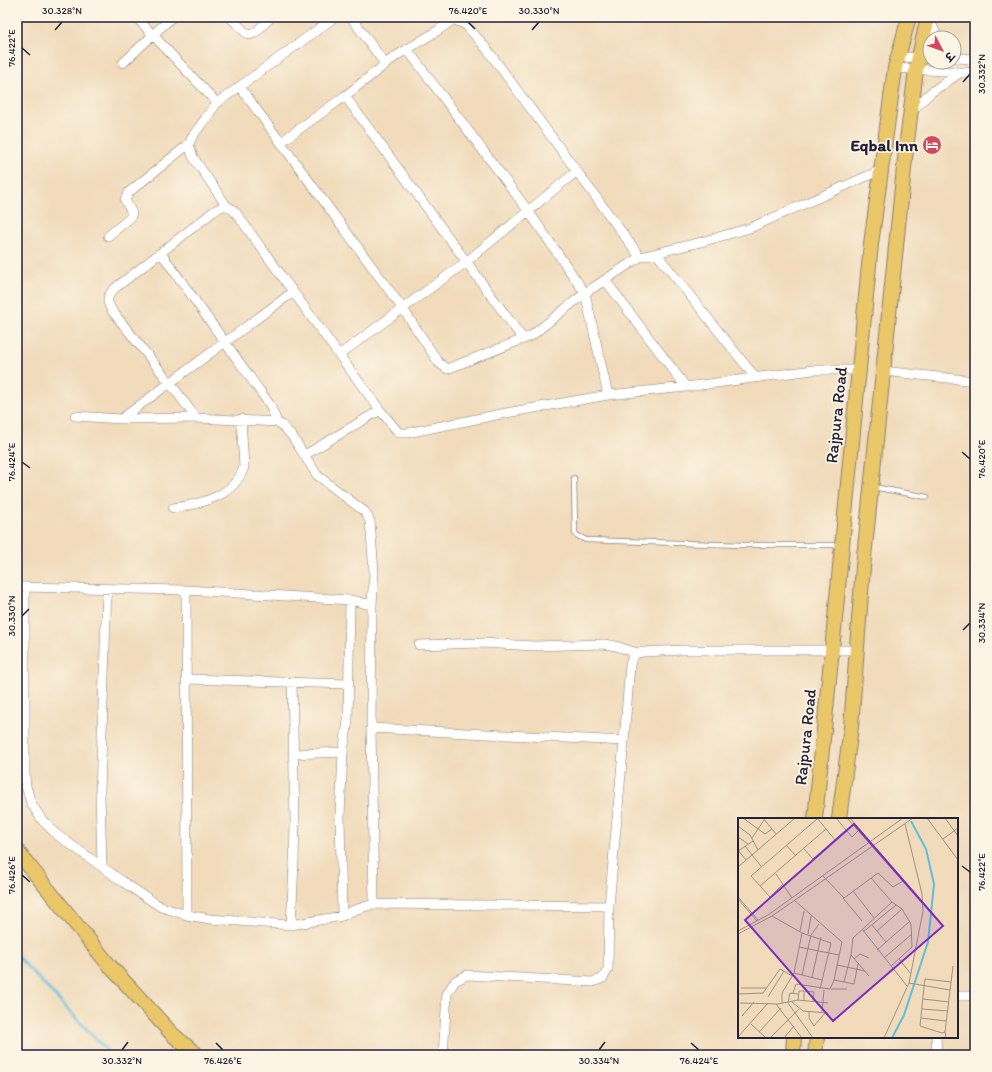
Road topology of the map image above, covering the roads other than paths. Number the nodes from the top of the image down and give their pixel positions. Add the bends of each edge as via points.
1 (136, 17) edge
2 (172, 17) edge
3 (230, 17) edge
4 (271, 17) edge
5 (335, 17) edge
6 (351, 17) edge
7 (909, 17) edge
8 (928, 17) edge
9 (453, 18) edge
10 (934, 30) edge
11 (154, 35) junction
12 (406, 49) junction
13 (962, 58) edge
14 (975, 59) edge
15 (921, 62) edge
16 (123, 63) dead end
17 (897, 63) junction
18 (385, 64) junction
19 (961, 72) junction
20 (975, 72) edge
21 (240, 87) junction
22 (345, 96) junction
23 (216, 103) junction
24 (910, 112) junction
25 (281, 142) junction
26 (189, 144) junction
27 (881, 170) junction
28 (577, 171) junction
29 (226, 205) junction
30 (529, 212) junction
31 (108, 236) dead end
32 (161, 253) junction
33 (656, 253) junction
34 (640, 257) junction
35 (466, 262) junction
36 (605, 280) junction
37 (293, 292) junction
38 (586, 293) junction
39 (403, 309) junction
40 (524, 339) junction
41 (226, 342) junction
42 (339, 355) junction
43 (858, 370) junction
44 (883, 371) junction
45 (755, 377) junction
46 (975, 381) edge
47 (170, 382) junction
48 (686, 387) junction
49 (608, 395) junction
50 (380, 410) junction
51 (75, 416) dead end
52 (196, 418) junction
53 (121, 419) junction
54 (241, 420) junction
55 (276, 422) junction
56 (305, 455) junction
57 (574, 478) dead end
58 (871, 487) junction
59 (927, 497) dead end
60 (173, 508) dead end
61 (842, 545) junction
62 (21, 587) edge
63 (107, 589) junction
64 (186, 590) junction
65 (350, 600) junction
66 (372, 605) junction
67 (419, 645) dead end
68 (832, 650) junction
69 (857, 650) junction
70 (637, 653) junction
71 (21, 667) edge
72 (187, 679) junction
73 (292, 682) junction
74 (348, 684) junction
75 (371, 728) junction
76 (624, 740) junction
77 (343, 752) junction
78 (293, 754) junction
79 (815, 818) edge
80 (839, 818) edge
81 (17, 851) edge
82 (102, 866) junction
83 (374, 904) junction
84 (609, 906) junction
85 (187, 915) junction
86 (342, 916) junction
87 (291, 925) junction
88 (958, 996) edge
89 (975, 996) edge
90 (794, 1038) edge
91 (817, 1038) edge
92 (936, 1038) edge
93 (197, 1055) edge
94 (443, 1055) edge
95 (793, 1055) edge
96 (815, 1055) edge
97 (937, 1055) edge

1 - 11 street
2 - 11 street
3 - 4 street via 250,35
5 - 21 street
6 - 18 street
7 - 17 main road, Rajpura Road
8 - 10 street
8 - 15 main road
9 - 12 street via 437,31
9 - 28 street via 466,25 486,48
11 - 16 street
11 - 23 street
12 - 18 street
12 - 30 street
13 - 14 street
15 - 17 street
15 - 19 street
15 - 24 main road
17 - 27 main road, Rajpura Road
18 - 22 street
19 - 20 street
19 - 24 street via 930,93
21 - 23 street
21 - 25 street
22 - 25 street
22 - 35 street
23 - 26 street
24 - 44 main road
25 - 39 street
26 - 29 street via 193,157
26 - 31 street via 129,192 125,200 132,213 130,218
27 - 33 street via 750,228
27 - 43 main road, Rajpura Road
28 - 30 street
28 - 34 street
29 - 32 street via 221,206
29 - 37 street via 236,213
30 - 35 street
30 - 38 street
32 - 41 street
32 - 47 street via 114,289 107,300 113,312
33 - 34 street
33 - 45 street
34 - 36 street
35 - 39 street
35 - 40 street
36 - 38 street
36 - 48 street
37 - 41 street
37 - 42 street
38 - 40 street
38 - 49 street
39 - 40 street via 439,363 447,369
39 - 42 street
41 - 47 street
41 - 55 street via 270,405
42 - 50 street
43 - 45 street via 813,370
43 - 61 main road, Rajpura Road
44 - 46 street
44 - 58 main road
45 - 48 street
47 - 52 street
47 - 53 street
48 - 49 street
49 - 50 street via 407,434 396,430
50 - 56 street
51 - 53 street
52 - 53 street
52 - 54 street
54 - 55 street
54 - 60 street via 244,467 242,474 231,487 213,498 198,504
55 - 56 street via 282,425
56 - 66 street via 317,475 366,512 370,521 374,572
57 - 61 lane via 575,532 576,536 586,540
58 - 59 lane
58 - 69 main road
61 - 68 main road, Rajpura Road
62 - 63 street
62 - 71 street
63 - 64 street
63 - 82 street via 100,792
64 - 65 street
64 - 72 street
65 - 66 street
65 - 74 street
66 - 75 street
67 - 70 street via 482,642 534,646 604,644
68 - 69 street
68 - 70 street via 682,650
68 - 79 main road, Rajpura Road
69 - 80 main road via 851,727
70 - 76 street via 630,665
71 - 82 street via 25,774 31,803 42,820 56,834
72 - 73 street
72 - 85 street
73 - 74 street
73 - 78 street
74 - 77 street via 348,720
75 - 76 street
75 - 83 street
76 - 84 street
77 - 78 street
77 - 86 street via 340,816
78 - 87 street via 295,822
81 - 93 main road via 109,965 172,1035
82 - 85 street via 161,907
83 - 84 street
83 - 86 street
84 - 94 street via 608,969 603,978 593,982 467,976 454,982 447,994
85 - 87 street
86 - 87 street
88 - 89 street
90 - 95 main road
91 - 96 main road
92 - 97 street

